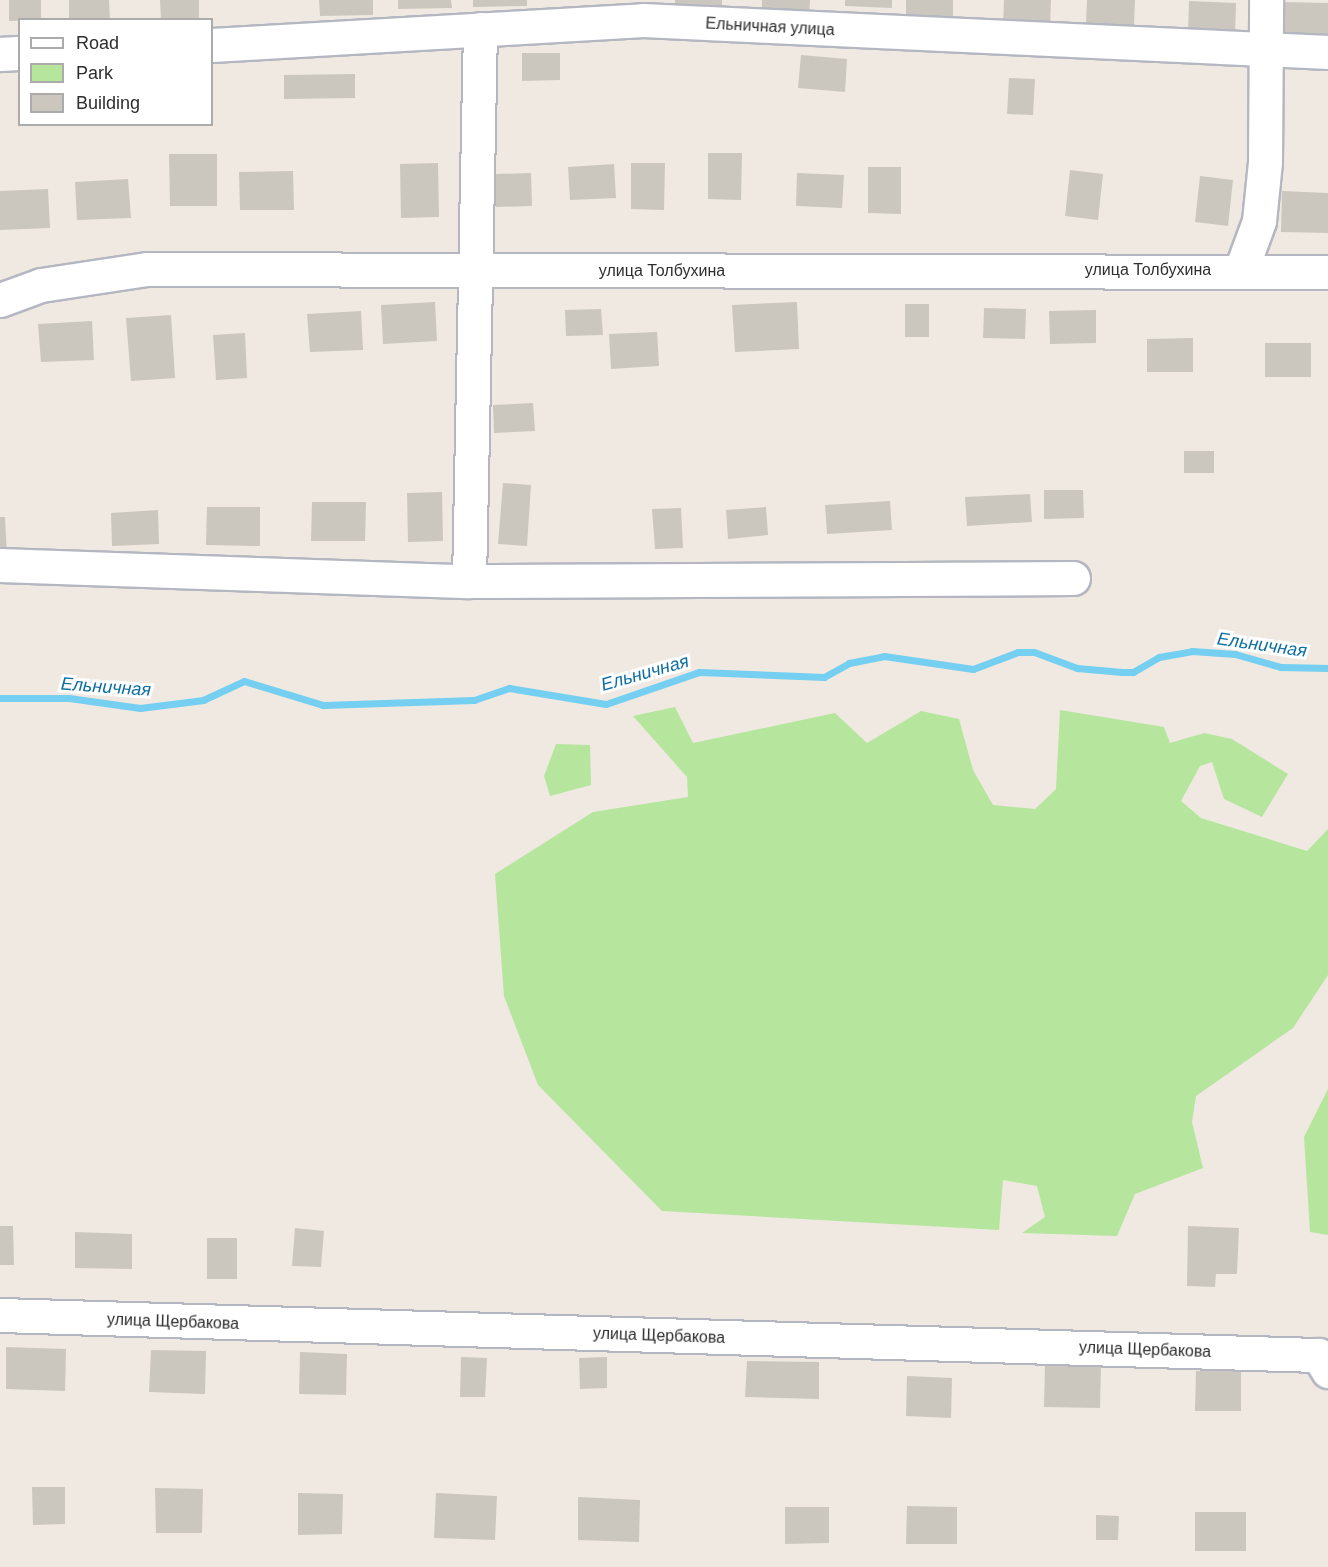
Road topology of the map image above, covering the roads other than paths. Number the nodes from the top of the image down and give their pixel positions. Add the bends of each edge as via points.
1 (1266, 0) edge
2 (567, 11) edge
3 (480, 29) junction
4 (213, 45) edge
5 (1265, 52) junction
6 (1328, 52) edge
7 (18, 53) edge
8 (0, 54) edge
9 (1241, 270) junction
10 (472, 271) junction
11 (1328, 272) edge
12 (0, 300) edge
13 (0, 565) edge
14 (1073, 578) dead end
15 (470, 581) junction
16 (0, 1315) edge
17 (1323, 1363) edge

1 - 5 street
2 - 3 street, Ельничная улица
2 - 5 street, Ельничная улица via 643,20
3 - 4 street, Ельничная улица
3 - 10 street
5 - 6 street, Ельничная улица
5 - 9 street via 1265,162 1259,221
7 - 8 street
9 - 10 street, улица Толбухина
9 - 11 street, улица Толбухина
10 - 12 street, улица Толбухина via 147,269 41,285
10 - 15 street
13 - 15 street
14 - 15 street
16 - 17 street, улица Щербакова

